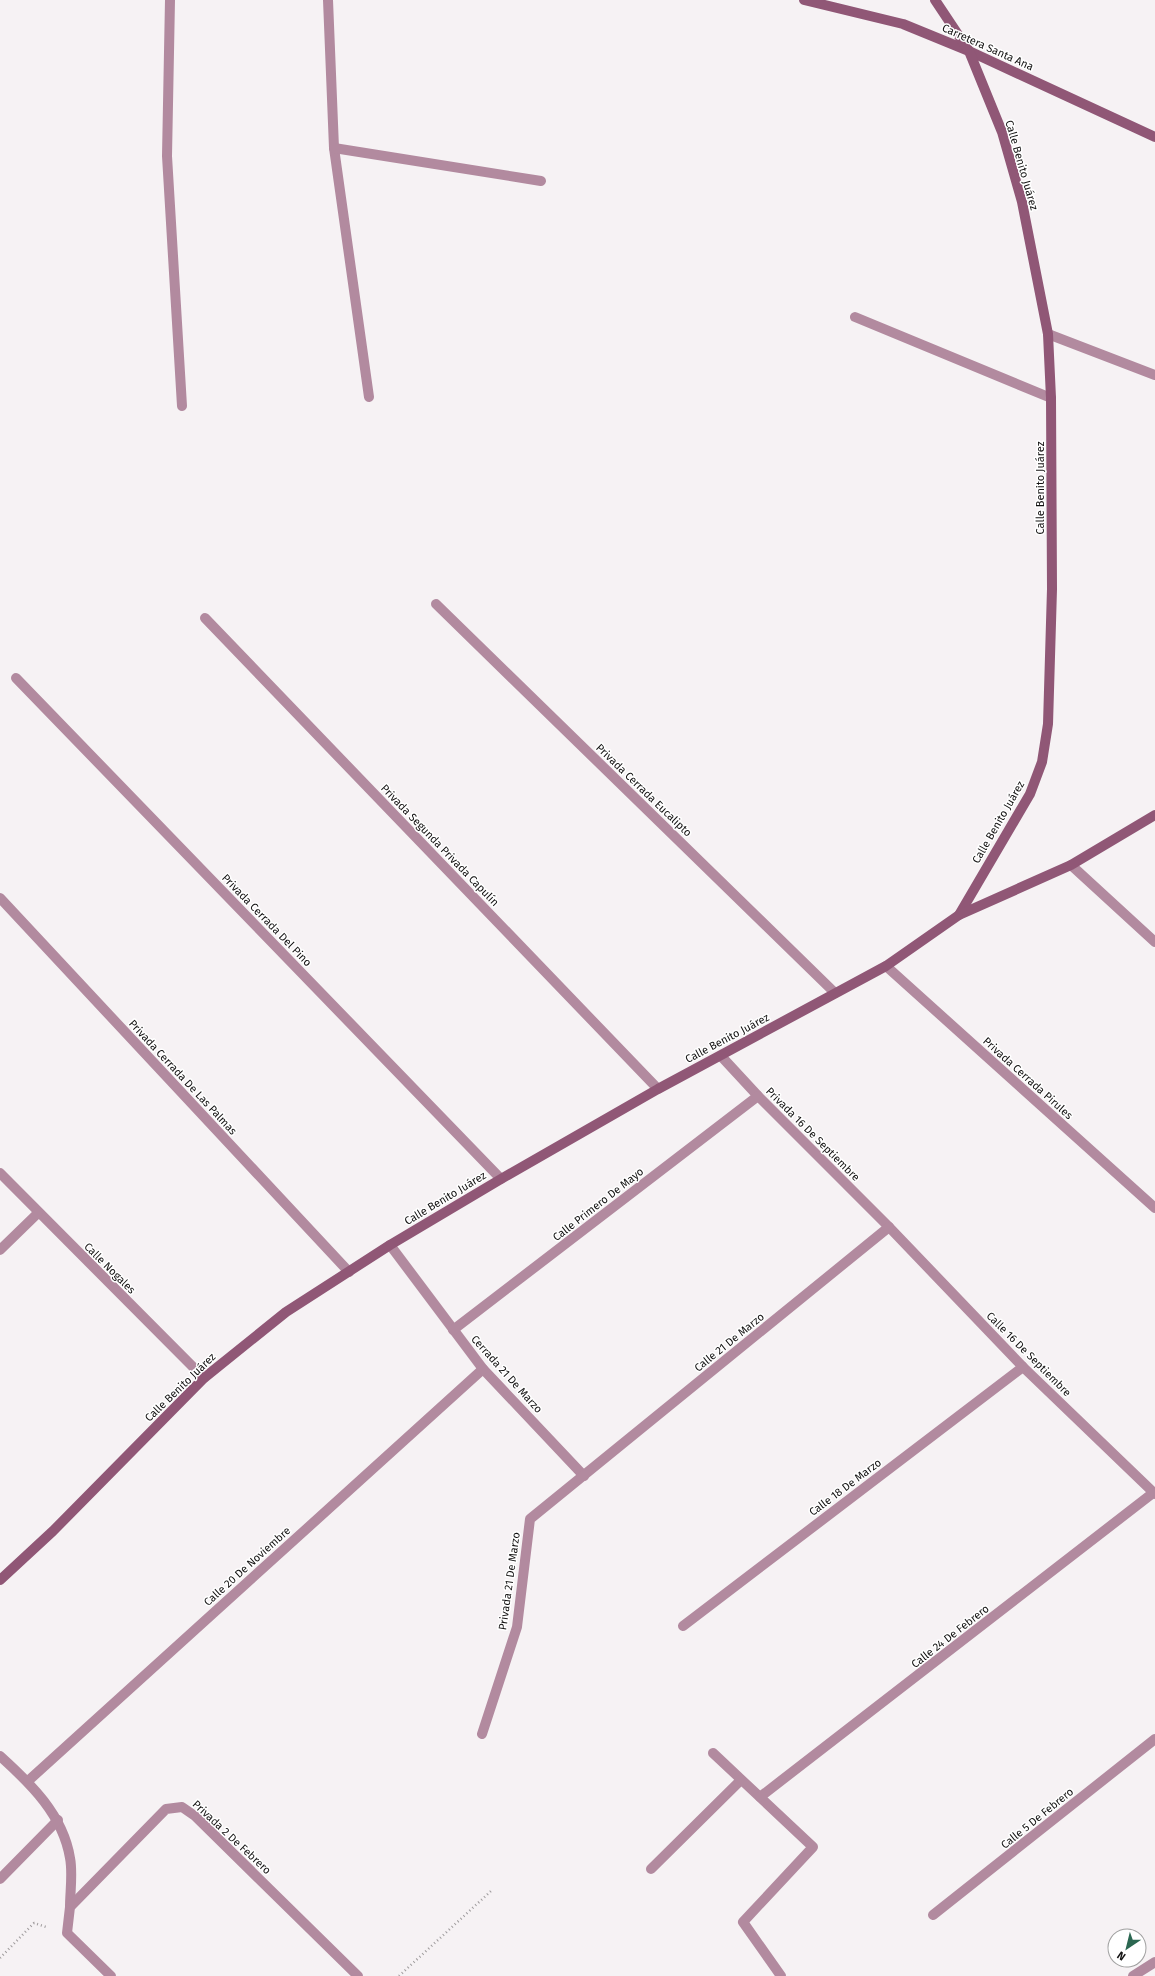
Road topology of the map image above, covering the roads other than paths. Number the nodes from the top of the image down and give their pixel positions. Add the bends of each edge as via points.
1 (170, 0) edge
2 (328, 0) edge
3 (804, 0) edge
4 (935, 0) edge
5 (969, 51) junction
6 (1155, 137) edge
7 (334, 148) junction
8 (541, 181) dead end
9 (855, 317) dead end
10 (1048, 334) junction
11 (1155, 375) edge
12 (369, 397) dead end
13 (1051, 398) junction
14 (182, 406) dead end
15 (436, 604) dead end
16 (205, 618) dead end
17 (16, 678) dead end
18 (1155, 814) edge
19 (1070, 865) junction
20 (0, 898) edge
21 (958, 915) junction
22 (1155, 942) edge
23 (886, 966) junction
24 (835, 993) junction
25 (721, 1056) junction
26 (658, 1089) junction
27 (758, 1096) junction
28 (0, 1173) edge
29 (501, 1179) junction
30 (1155, 1208) edge
31 (38, 1213) junction
32 (889, 1227) junction
33 (390, 1245) junction
34 (0, 1250) edge
35 (349, 1272) junction
36 (453, 1330) junction
37 (1023, 1367) junction
38 (483, 1369) junction
39 (204, 1378) junction
40 (584, 1476) junction
41 (1154, 1494) edge
42 (0, 1580) edge
43 (682, 1626) dead end
44 (482, 1734) dead end
45 (1155, 1739) edge
46 (713, 1753) dead end
47 (0, 1756) edge
48 (741, 1780) junction
49 (28, 1781) junction
50 (760, 1797) junction
51 (58, 1820) junction
52 (651, 1869) dead end
53 (0, 1880) edge
54 (70, 1908) junction
55 (934, 1915) dead end
56 (1155, 1962) edge
57 (111, 1976) edge
58 (358, 1976) edge
59 (781, 1976) edge
60 (1133, 1976) edge

1 - 14 street via 167,156
2 - 7 street
3 - 5 street, Carretera Santa Ana via 903,24
4 - 5 street, Calle Benito Juárez
5 - 6 street, Carretera Santa Ana
5 - 10 street, Calle Benito Juárez via 1002,132 1022,202
7 - 8 street
7 - 12 street
9 - 13 street
10 - 11 street
10 - 13 street, Calle Benito Juárez
13 - 21 street, Calle Benito Juárez via 1052,589 1048,724 1042,762 1030,794
15 - 24 street, Privada Cerrada Eucalipto
16 - 26 street, Privada Segunda Privada Capulín
17 - 29 street, Privada Cerrada Del Pino
18 - 19 street, Calle Benito Juárez
19 - 21 street, Calle Benito Juárez
19 - 22 street
20 - 35 street, Privada Cerrada De Las Palmas
21 - 23 street, Calle Benito Juárez
23 - 24 street, Calle Benito Juárez
23 - 30 street, Privada Cerrada Pirules
24 - 25 street, Calle Benito Juárez
25 - 26 street, Calle Benito Juárez
25 - 27 street, Privada 16 De Septiembre
26 - 29 street, Calle Benito Juárez
27 - 32 street, Privada 16 De Septiembre
27 - 36 street, Calle Primero De Mayo
28 - 31 street, Calle Nogales
29 - 33 street, Calle Benito Juárez
31 - 34 street
31 - 39 street, Calle Nogales
32 - 37 street, Calle 16 De Septiembre
32 - 40 street, Calle 21 De Marzo
33 - 35 street, Calle Benito Juárez
33 - 36 street, Cerrada 21 De Marzo
35 - 39 street, Calle Benito Juárez via 286,1312
36 - 38 street, Cerrada 21 De Marzo
37 - 41 street, Calle 16 De Septiembre
37 - 43 street, Calle 18 De Marzo
38 - 40 street, Cerrada 21 De Marzo
38 - 49 street, Calle 20 De Noviembre
39 - 42 street, Calle Benito Juárez via 53,1531
40 - 44 street, Privada 21 De Marzo via 530,1520 517,1627
41 - 50 street, Calle 24 De Febrero
45 - 55 street, Calle 5 De Febrero
46 - 48 street
47 - 49 street
48 - 50 street
48 - 52 street
49 - 51 street
50 - 59 street via 813,1847 743,1922
51 - 53 street
51 - 54 street via 70,1858
54 - 57 street via 67,1934
54 - 58 street, Privada 2 De Febrero via 166,1809 182,1807 195,1816
56 - 60 street

